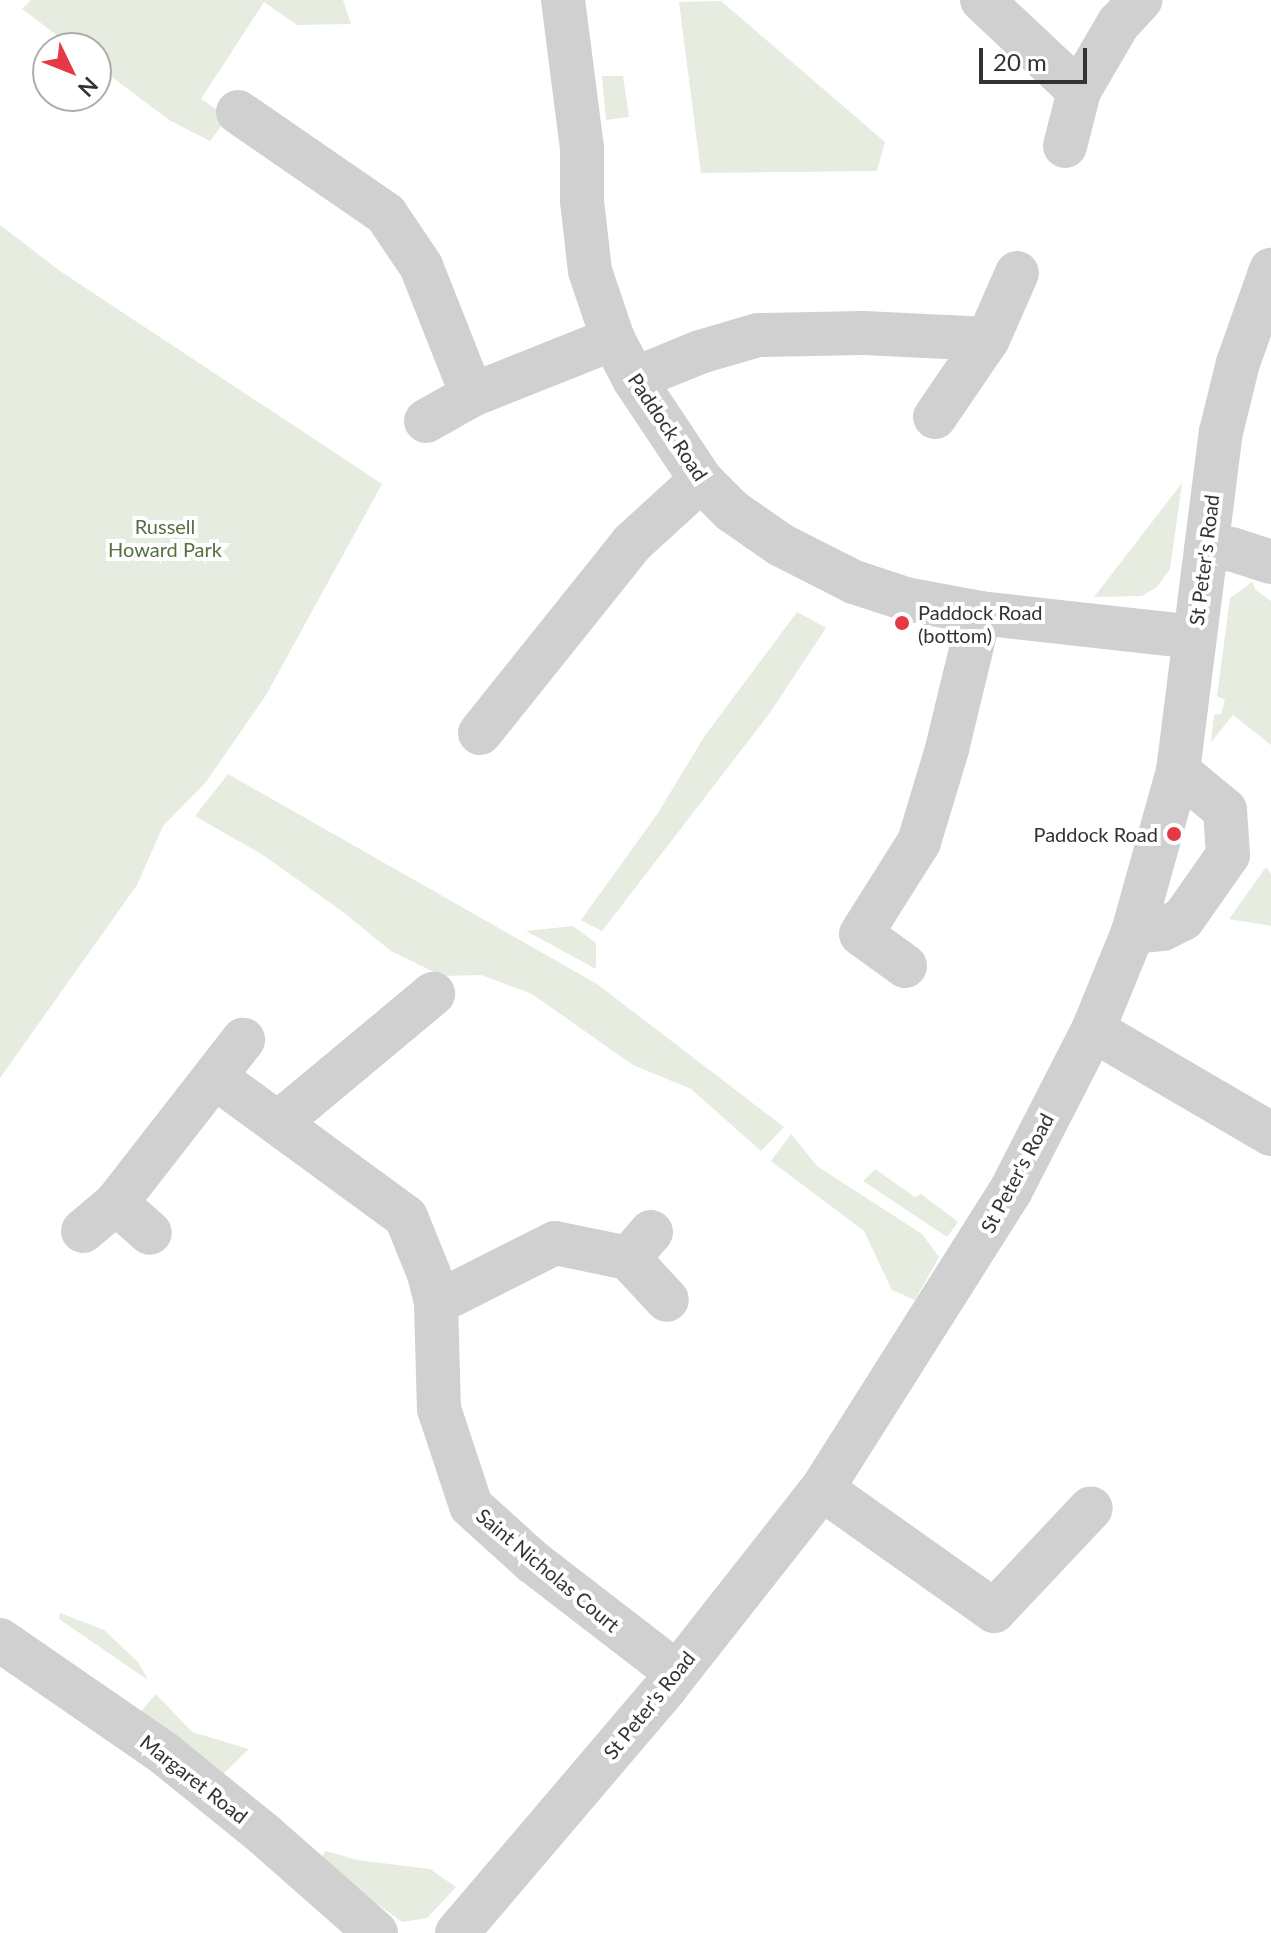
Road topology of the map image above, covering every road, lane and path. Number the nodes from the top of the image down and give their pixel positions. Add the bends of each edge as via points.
1 (563, 0) edge
2 (982, 0) edge
3 (1140, 0) edge
4 (1079, 91) junction
5 (238, 112) dead end
6 (1065, 146) dead end
7 (1271, 270) edge
8 (1017, 273) dead end
9 (613, 339) junction
10 (988, 339) junction
11 (634, 379) junction
12 (472, 395) junction
13 (935, 417) dead end
14 (426, 421) dead end
15 (701, 480) junction
16 (1206, 550) junction
17 (1271, 562) edge
18 (980, 613) junction
19 (1194, 637) junction
20 (480, 733) dead end
21 (1178, 771) junction
22 (1133, 932) junction
23 (905, 966) dead end
24 (433, 994) dead end
25 (1093, 1030) junction
26 (243, 1040) dead end
27 (216, 1078) junction
28 (278, 1123) junction
29 (1271, 1134) edge
30 (116, 1203) junction
31 (83, 1231) dead end
32 (150, 1233) dead end
33 (667, 1300) dead end
34 (436, 1303) junction
35 (822, 1489) junction
36 (1091, 1508) dead end
37 (0, 1640) edge
38 (676, 1672) junction
39 (473, 1927) edge
40 (376, 1933) edge

1 - 9 street, Paddock Road via 582,148 590,271
2 - 4 street
3 - 4 street via 1118,24
4 - 6 street
5 - 12 street via 386,214 421,266
7 - 16 street, St Peter's Road via 1238,363 1221,432
8 - 10 street
9 - 11 street, Paddock Road
9 - 12 street
10 - 11 street via 758,335
10 - 13 street
11 - 15 street, Paddock Road
12 - 14 street
15 - 18 street, Paddock Road via 732,511 781,545 854,582 906,599
15 - 20 street via 553,618
16 - 17 street via 1231,549
16 - 19 street, St Peter's Road
18 - 19 street, Paddock Road
18 - 23 street via 919,842 861,934
19 - 21 street, St Peter's Road
21 - 22 street, St Peter's Road
21 - 22 street via 1225,810 1228,855 1183,919 1163,929
22 - 25 street, St Peter's Road
24 - 28 street
25 - 29 street
25 - 35 street, St Peter's Road via 1010,1192
26 - 27 street
27 - 28 street, Saint Nicholas Court
27 - 30 street
28 - 34 street, Saint Nicholas Court via 406,1217
30 - 31 street
30 - 32 street
33 - 34 street via 640,1245 555,1243
34 - 38 street, Saint Nicholas Court via 439,1409 471,1506 533,1562
35 - 36 street via 994,1611
35 - 38 street, St Peter's Road
37 - 40 street, Margaret Road via 165,1754
38 - 39 street, St Peter's Road

